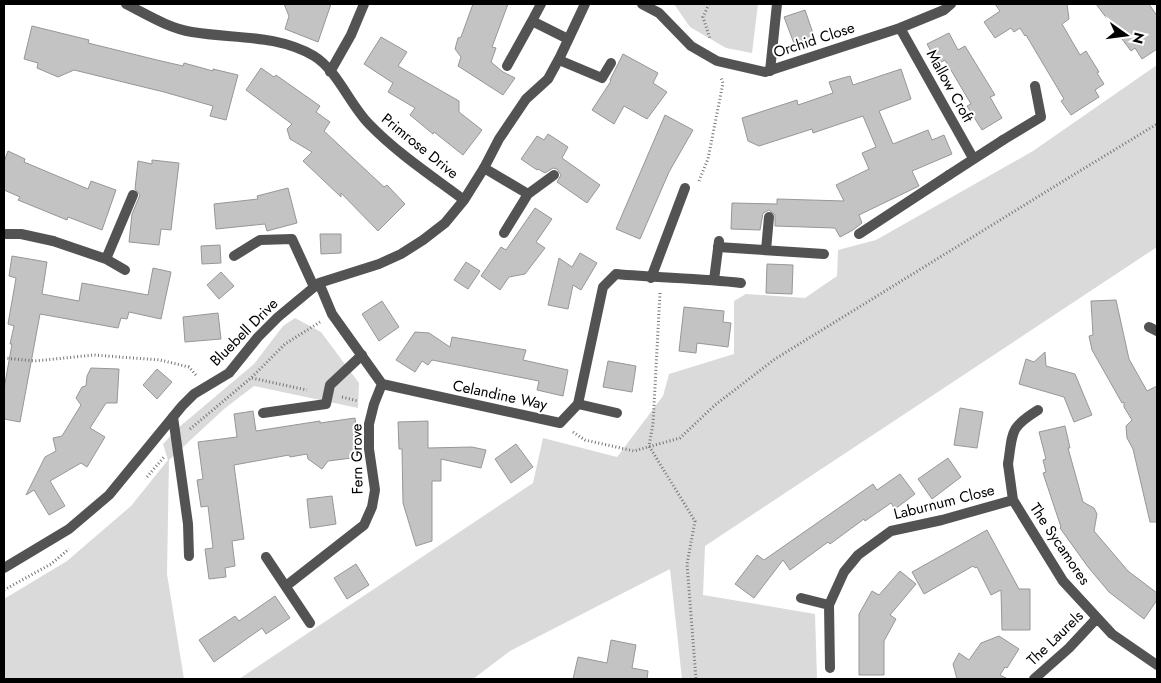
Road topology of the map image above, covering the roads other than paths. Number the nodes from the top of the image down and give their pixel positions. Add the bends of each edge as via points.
1 (126, 4) edge
2 (364, 4) edge
3 (541, 4) edge
4 (585, 4) edge
5 (642, 4) edge
6 (777, 4) edge
7 (950, 4) edge
8 (532, 21) junction
9 (900, 28) junction
10 (568, 39) junction
11 (559, 60) junction
12 (611, 62) dead end
13 (507, 66) dead end
14 (770, 70) junction
15 (330, 72) junction
16 (1035, 86) dead end
17 (973, 158) junction
18 (484, 168) junction
19 (554, 176) dead end
20 (685, 188) dead end
21 (528, 194) junction
22 (133, 195) dead end
23 (464, 200) junction
24 (769, 216) dead end
25 (504, 233) dead end
26 (4, 234) edge
27 (859, 234) dead end
28 (766, 250) junction
29 (824, 254) dead end
30 (234, 256) dead end
31 (106, 259) junction
32 (125, 270) dead end
33 (651, 278) junction
34 (714, 280) junction
35 (741, 283) dead end
36 (317, 285) junction
37 (362, 355) junction
38 (382, 384) junction
39 (578, 404) junction
40 (1038, 410) dead end
41 (617, 413) dead end
42 (263, 414) dead end
43 (173, 417) junction
44 (1013, 500) junction
45 (189, 556) dead end
46 (266, 557) dead end
47 (4, 568) edge
48 (286, 586) junction
49 (801, 598) dead end
50 (829, 605) junction
51 (1097, 618) junction
52 (310, 623) dead end
53 (1157, 665) edge
54 (830, 668) dead end
55 (1034, 679) edge

1 - 15 street, Primrose Drive via 172,27 282,42 316,57
2 - 15 street
3 - 8 street
4 - 10 street, Bluebell Drive
5 - 14 street, Orchid Close via 659,13 691,46 717,61 766,72
6 - 14 street
7 - 9 street, Orchid Close via 944,10
8 - 10 street
8 - 13 street
9 - 14 street, Orchid Close
9 - 17 street, Mallow Croft
10 - 11 street, Bluebell Drive
11 - 12 street via 602,78
11 - 18 street, Bluebell Drive via 548,79 526,99
15 - 23 street, Primrose Drive via 373,128
16 - 17 street via 1041,117
17 - 27 street
18 - 21 street
18 - 23 street, Bluebell Drive
19 - 21 street
20 - 33 street
21 - 25 street
22 - 31 street
23 - 36 street, Bluebell Drive via 444,222 401,254
24 - 28 street
26 - 31 street via 53,241
28 - 29 street
28 - 34 street via 719,244
30 - 36 street via 260,240 292,240
31 - 32 street
33 - 34 street
33 - 39 street via 616,274 604,287
34 - 35 street
36 - 37 street via 332,314
36 - 43 street, Bluebell Drive via 278,317 229,373 194,394
37 - 38 street
37 - 42 street via 330,385 326,404
38 - 39 street, Celandine Way via 560,423
38 - 48 street, Fern Grove via 370,424 375,490 364,525
39 - 41 street
40 - 44 street, The Sycamores via 1013,430 1008,464
43 - 45 street via 188,524
43 - 47 street, Bluebell Drive via 109,495 69,529
44 - 50 street, Laburnum Close via 891,531 858,555 844,572
44 - 51 street, The Sycamores via 1063,581
46 - 48 street
48 - 52 street
49 - 50 street
50 - 54 street, Laburnum Close
51 - 53 street, The Sycamores via 1112,634
51 - 55 street, The Laurels

